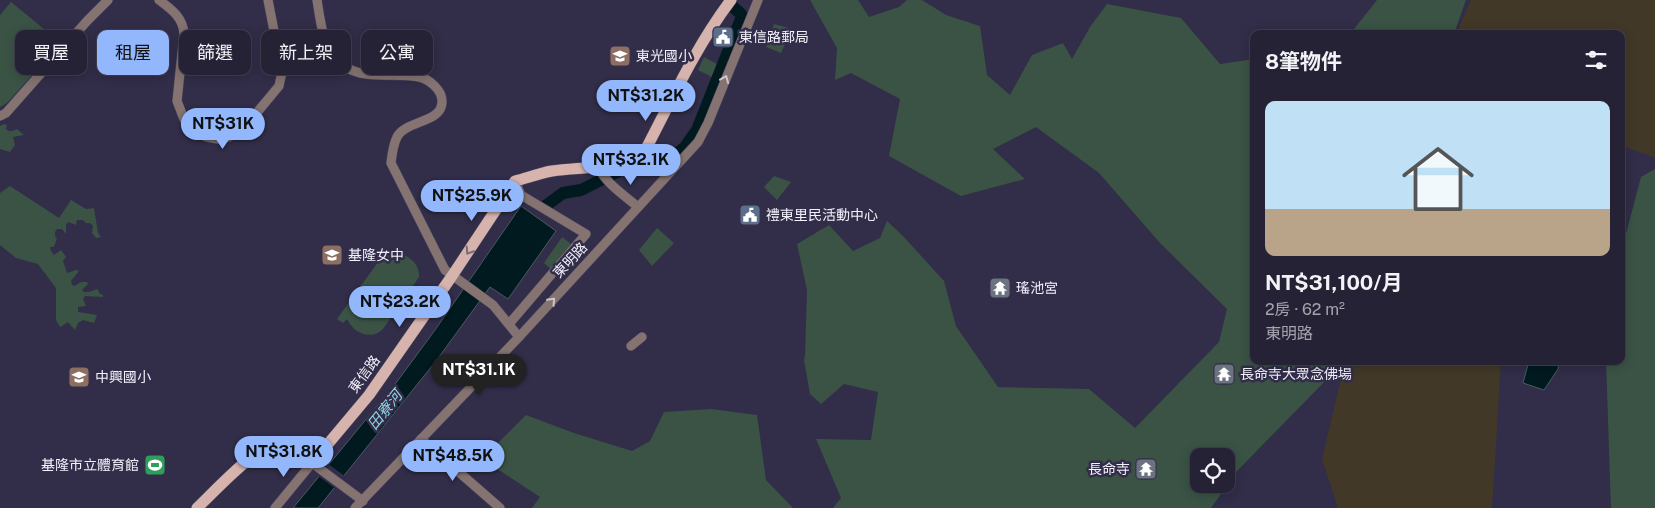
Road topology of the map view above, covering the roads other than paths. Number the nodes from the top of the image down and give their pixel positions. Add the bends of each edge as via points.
1 (108, 0) edge
2 (158, 0) edge
3 (268, 0) edge
4 (317, 0) edge
5 (731, 0) edge
6 (758, 0) edge
7 (0, 116) edge
8 (599, 170) junction
9 (515, 181) junction
10 (638, 207) junction
11 (452, 276) junction
12 (508, 324) junction
13 (519, 337) junction
14 (642, 337) dead end
15 (630, 346) dead end
16 (421, 438) junction
17 (312, 463) junction
18 (363, 501) junction
19 (197, 508) edge
20 (275, 508) edge
21 (356, 508) edge
22 (500, 508) edge

1 - 7 street
2 - 3 street via 174,12 182,24 184,34 177,101 184,119 198,133 218,139 229,137 245,127 279,86 282,72
4 - 11 street via 328,45 334,56 349,69 372,76 421,77 441,93 439,111 397,136 391,163 445,270
5 - 8 main road via 676,90 647,147 629,160
10 -> 6 street, 東明路 via 698,142
8 - 9 main road via 551,171
8 - 10 street via 608,182
9 -> 11 main road, 東信路
9 - 12 street via 521,195 586,234
13 -> 10 street, 東明路
11 - 12 street via 485,299
11 - 17 main road, 東信路 via 369,395
12 - 13 street
13 - 16 street, 東明路
14 - 15 street
16 - 18 street, 東明路
16 - 22 street
17 - 18 street
17 - 19 main road via 282,443 271,443
17 - 20 street
18 - 21 street, 東明路

